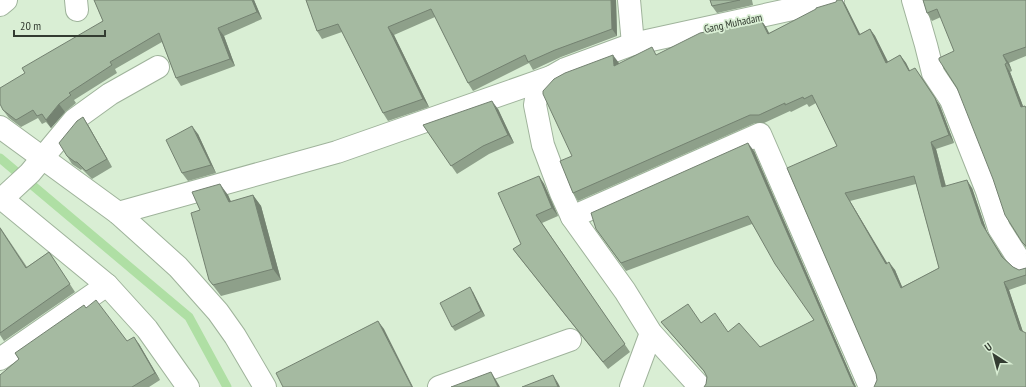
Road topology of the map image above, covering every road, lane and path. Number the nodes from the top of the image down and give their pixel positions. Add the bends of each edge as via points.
1 (6, 0) edge
2 (628, 0) edge
3 (833, 0) edge
4 (913, 0) edge
5 (0, 5) edge
6 (633, 44) junction
7 (158, 67) dead end
8 (551, 76) junction
9 (0, 127) edge
10 (37, 165) junction
11 (6, 195) edge
12 (118, 213) junction
13 (572, 217) junction
14 (1026, 265) edge
15 (107, 285) junction
16 (651, 333) junction
17 (570, 340) dead end
18 (0, 359) edge
19 (188, 387) edge
20 (265, 387) edge
21 (439, 387) edge
22 (631, 387) edge
23 (700, 387) edge
24 (870, 387) edge

1 - 5 street
2 - 6 street
3 - 6 street, Gang Muhadam
4 - 14 street via 933,73 951,100 999,228 1018,258
6 - 8 street, Gang Muhadam
7 - 10 street via 110,94 74,120
8 - 12 street, Gang Muhadam via 336,152
8 - 13 street via 537,94 535,106 543,145
9 - 10 street
10 - 11 street
10 - 12 street
11 - 15 street
12 - 20 street via 178,267 218,312
13 - 16 street
13 - 24 street via 760,134
15 - 18 street
15 - 19 street via 147,328
16 - 22 street
16 - 23 street
17 - 21 street

